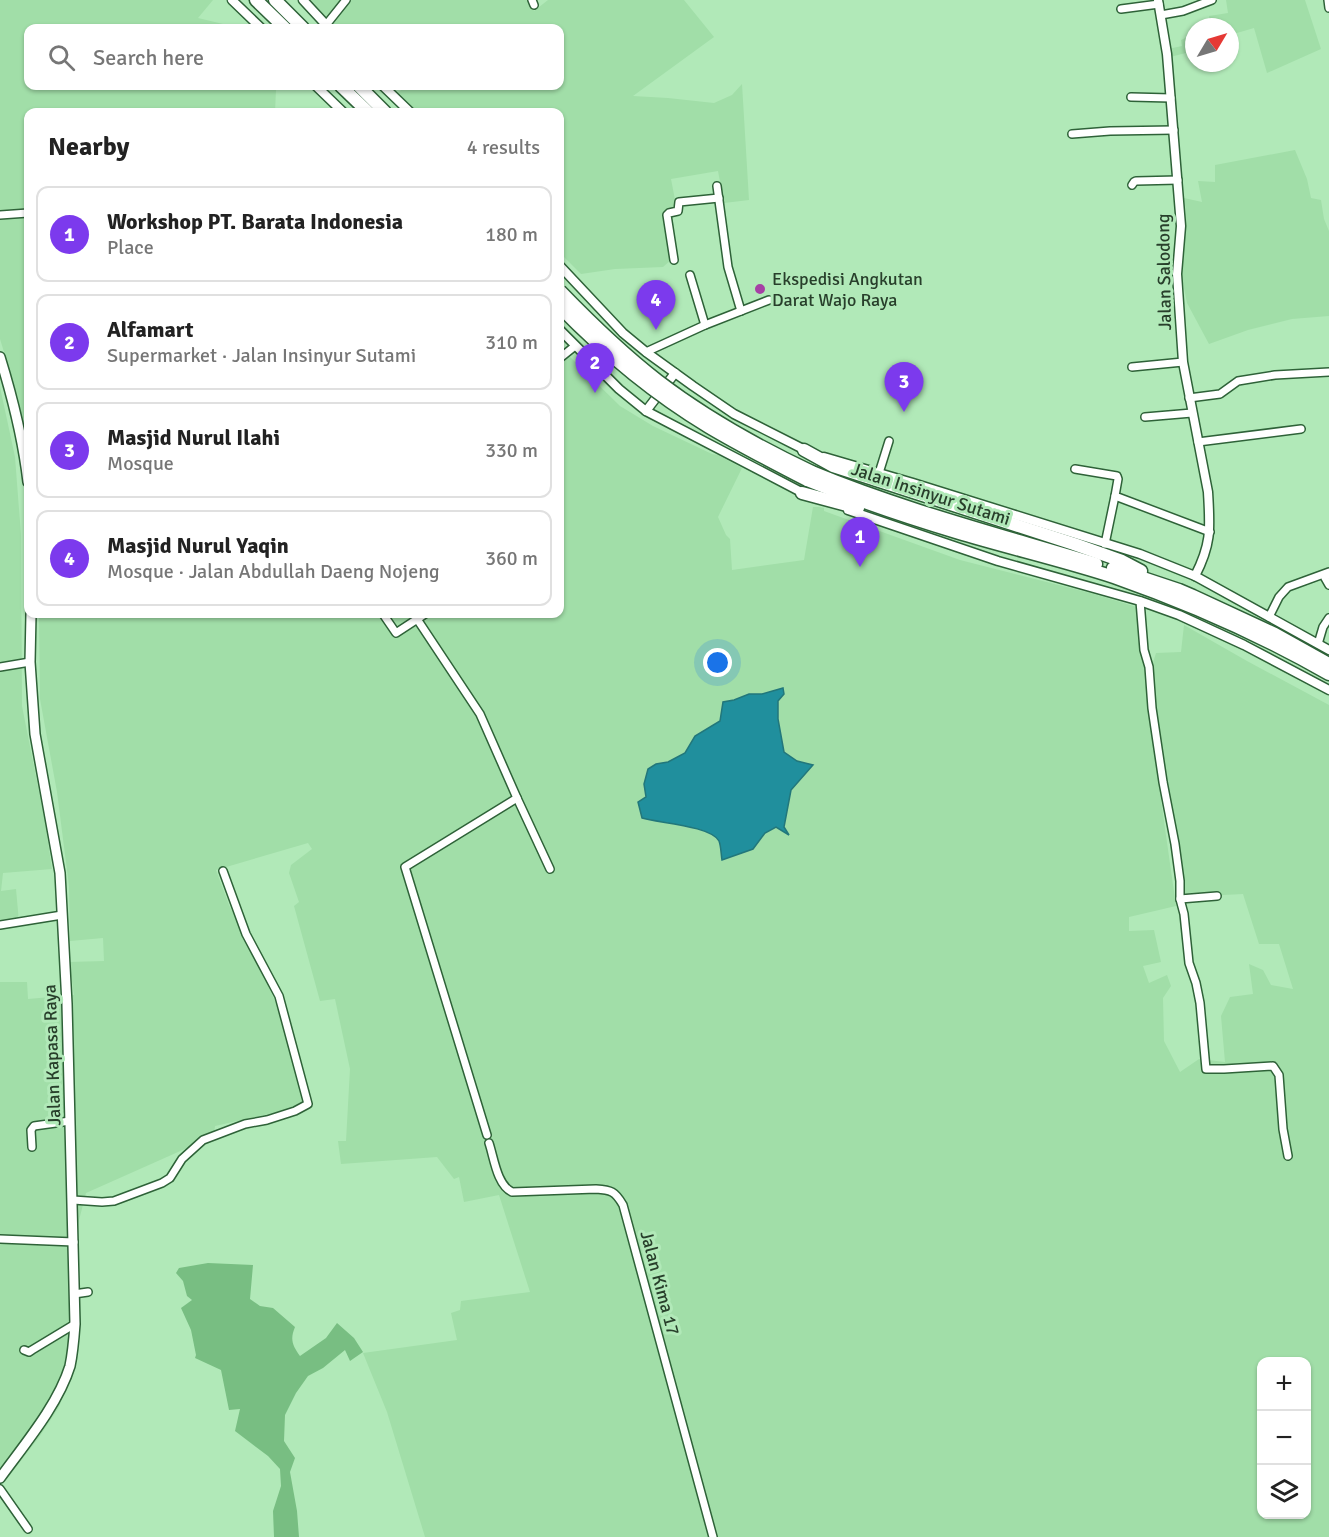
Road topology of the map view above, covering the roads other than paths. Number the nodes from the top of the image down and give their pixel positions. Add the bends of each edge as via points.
1 (232, 0) edge
2 (256, 0) edge
3 (275, 0) edge
4 (303, 0) edge
5 (346, 0) edge
6 (1212, 0) edge
7 (1328, 0) edge
8 (1159, 2) edge
9 (1329, 8) edge
10 (1121, 9) dead end
11 (1161, 15) junction
12 (257, 24) edge
13 (281, 24) edge
14 (299, 24) edge
15 (325, 24) edge
16 (330, 24) edge
17 (320, 90) edge
18 (345, 90) edge
19 (363, 90) edge
20 (387, 90) edge
21 (1131, 97) dead end
22 (1171, 98) junction
23 (339, 108) edge
24 (364, 108) edge
25 (381, 108) edge
26 (406, 108) edge
27 (1174, 130) junction
28 (1072, 134) dead end
29 (1178, 180) junction
30 (1132, 185) dead end
31 (717, 186) dead end
32 (719, 198) junction
33 (24, 213) edge
34 (0, 215) edge
35 (674, 260) dead end
36 (564, 270) edge
37 (690, 275) dead end
38 (564, 295) edge
39 (769, 300) dead end
40 (564, 311) edge
41 (741, 311) junction
42 (705, 325) junction
43 (564, 334) edge
44 (575, 346) junction
45 (646, 352) junction
46 (564, 355) edge
47 (0, 357) edge
48 (1183, 362) junction
49 (1132, 367) dead end
50 (1329, 372) edge
51 (675, 373) junction
52 (1189, 398) junction
53 (646, 411) junction
54 (1192, 413) junction
55 (1145, 417) dead end
56 (1301, 429) dead end
57 (889, 441) dead end
58 (1198, 442) junction
59 (24, 447) edge
60 (804, 450) junction
61 (1075, 469) dead end
62 (879, 473) junction
63 (809, 476) junction
64 (802, 493) junction
65 (1114, 496) junction
66 (955, 532) junction
67 (1210, 532) junction
68 (1105, 544) junction
69 (1329, 573) edge
70 (1195, 576) junction
71 (1329, 585) edge
72 (1179, 590) junction
73 (1140, 601) junction
74 (1269, 617) junction
75 (31, 618) edge
76 (386, 618) edge
77 (417, 618) joint
78 (1329, 618) edge
79 (1318, 644) junction
80 (1329, 650) edge
81 (30, 662) junction
82 (1329, 664) edge
83 (0, 667) edge
84 (1329, 674) edge
85 (1329, 690) edge
86 (517, 798) junction
87 (550, 869) dead end
88 (223, 871) dead end
89 (1217, 896) dead end
90 (1180, 898) junction
91 (62, 915) junction
92 (0, 925) edge
93 (70, 1121) junction
94 (487, 1135) dead end
95 (489, 1143) dead end
96 (32, 1147) dead end
97 (1288, 1156) dead end
98 (73, 1200) junction
99 (0, 1239) edge
100 (74, 1242) junction
101 (88, 1292) dead end
102 (75, 1294) junction
103 (75, 1324) junction
104 (24, 1350) dead end
105 (0, 1478) edge
106 (0, 1489) edge
107 (28, 1529) dead end
108 (713, 1537) edge

1 - 12 street
2 - 13 highway
3 - 14 highway
4 - 15 street
5 - 16 street
6 - 11 street
7 - 9 street
8 - 10 street
8 - 11 street, Jalan Salodong
11 - 22 street, Jalan Salodong
17 - 23 street
18 - 24 highway
19 - 25 highway
20 - 26 street
21 - 22 street
22 - 27 street, Jalan Salodong
27 - 28 street
27 - 29 street, Jalan Salodong
29 - 30 street via 1136,181
29 - 48 street, Jalan Salodong via 1181,226 1177,274
31 - 32 street
32 - 35 street via 679,202 678,211 666,215
32 - 41 street via 728,267
33 - 34 street
36 - 45 street
37 - 42 street
38 - 63 highway, Jalan Insinyur Sutami, bridge via 659,382
39 - 41 street
40 - 63 highway, Jalan Insinyur Sutami, bridge via 607,353 656,392 709,427
41 - 42 street
42 - 45 street
43 - 44 street
44 - 46 street
44 - 53 street
45 - 51 street
47 - 59 main road
48 - 49 street
48 - 52 street, Jalan Salodong
50 - 52 street via 1238,381 1220,394
51 - 53 street
51 - 60 street via 734,414
52 - 54 street, Jalan Salodong
53 - 64 street
54 - 55 street
54 - 58 street, Jalan Salodong
56 - 58 street
57 - 62 street
58 - 67 street, Jalan Salodong via 1208,492
60 - 62 street
60 - 72 highway via 833,466 1122,561
61 - 65 street via 1117,476
62 - 68 street
63 - 66 highway, Jalan Insinyur Sutami via 850,498
63 - 72 highway, Jalan Insinyur Sutami
64 - 66 highway
64 - 73 street via 998,561
65 - 67 street
65 - 68 street
66 - 84 highway, Jalan Insinyur Sutami via 1113,577 1179,601
67 - 70 street, Jalan Salodong
68 - 70 street
69 - 71 street via 1325,578
69 - 74 street via 1288,586
70 - 74 street
72 - 82 highway, Jalan Insinyur Sutami via 1275,634
73 - 85 street via 1222,634
73 - 90 street
74 - 79 street
75 - 81 main road, Jalan Kapasa Raya
76 - 77 street via 396,633
77 - 86 street via 480,714
78 - 79 street
79 - 80 street
81 - 83 street
81 - 91 main road, Jalan Kapasa Raya via 37,747 60,873
86 - 87 street
86 - 94 street via 405,867
88 - 98 street via 246,934 279,996 308,1104 294,1112 203,1140 162,1183 114,1201
89 - 90 street
90 - 97 street via 1200,1003 1206,1069 1273,1066 1279,1075
91 - 92 street
91 - 93 main road, Jalan Kapasa Raya
93 - 96 street via 33,1126
93 - 98 main road, Jalan Kapasa Raya
95 - 108 street, Jalan Kima 17 via 508,1191 607,1190 617,1195 623,1205
98 - 100 main road, Jalan Kapasa Raya
99 - 100 street
100 - 102 main road, Jalan Kapasa Raya
101 - 102 street
102 - 103 main road, Jalan Kapasa Raya
103 - 104 street via 29,1352
103 - 105 main road, Jalan Kapasa Raya via 73,1353 64,1383
106 - 107 street

